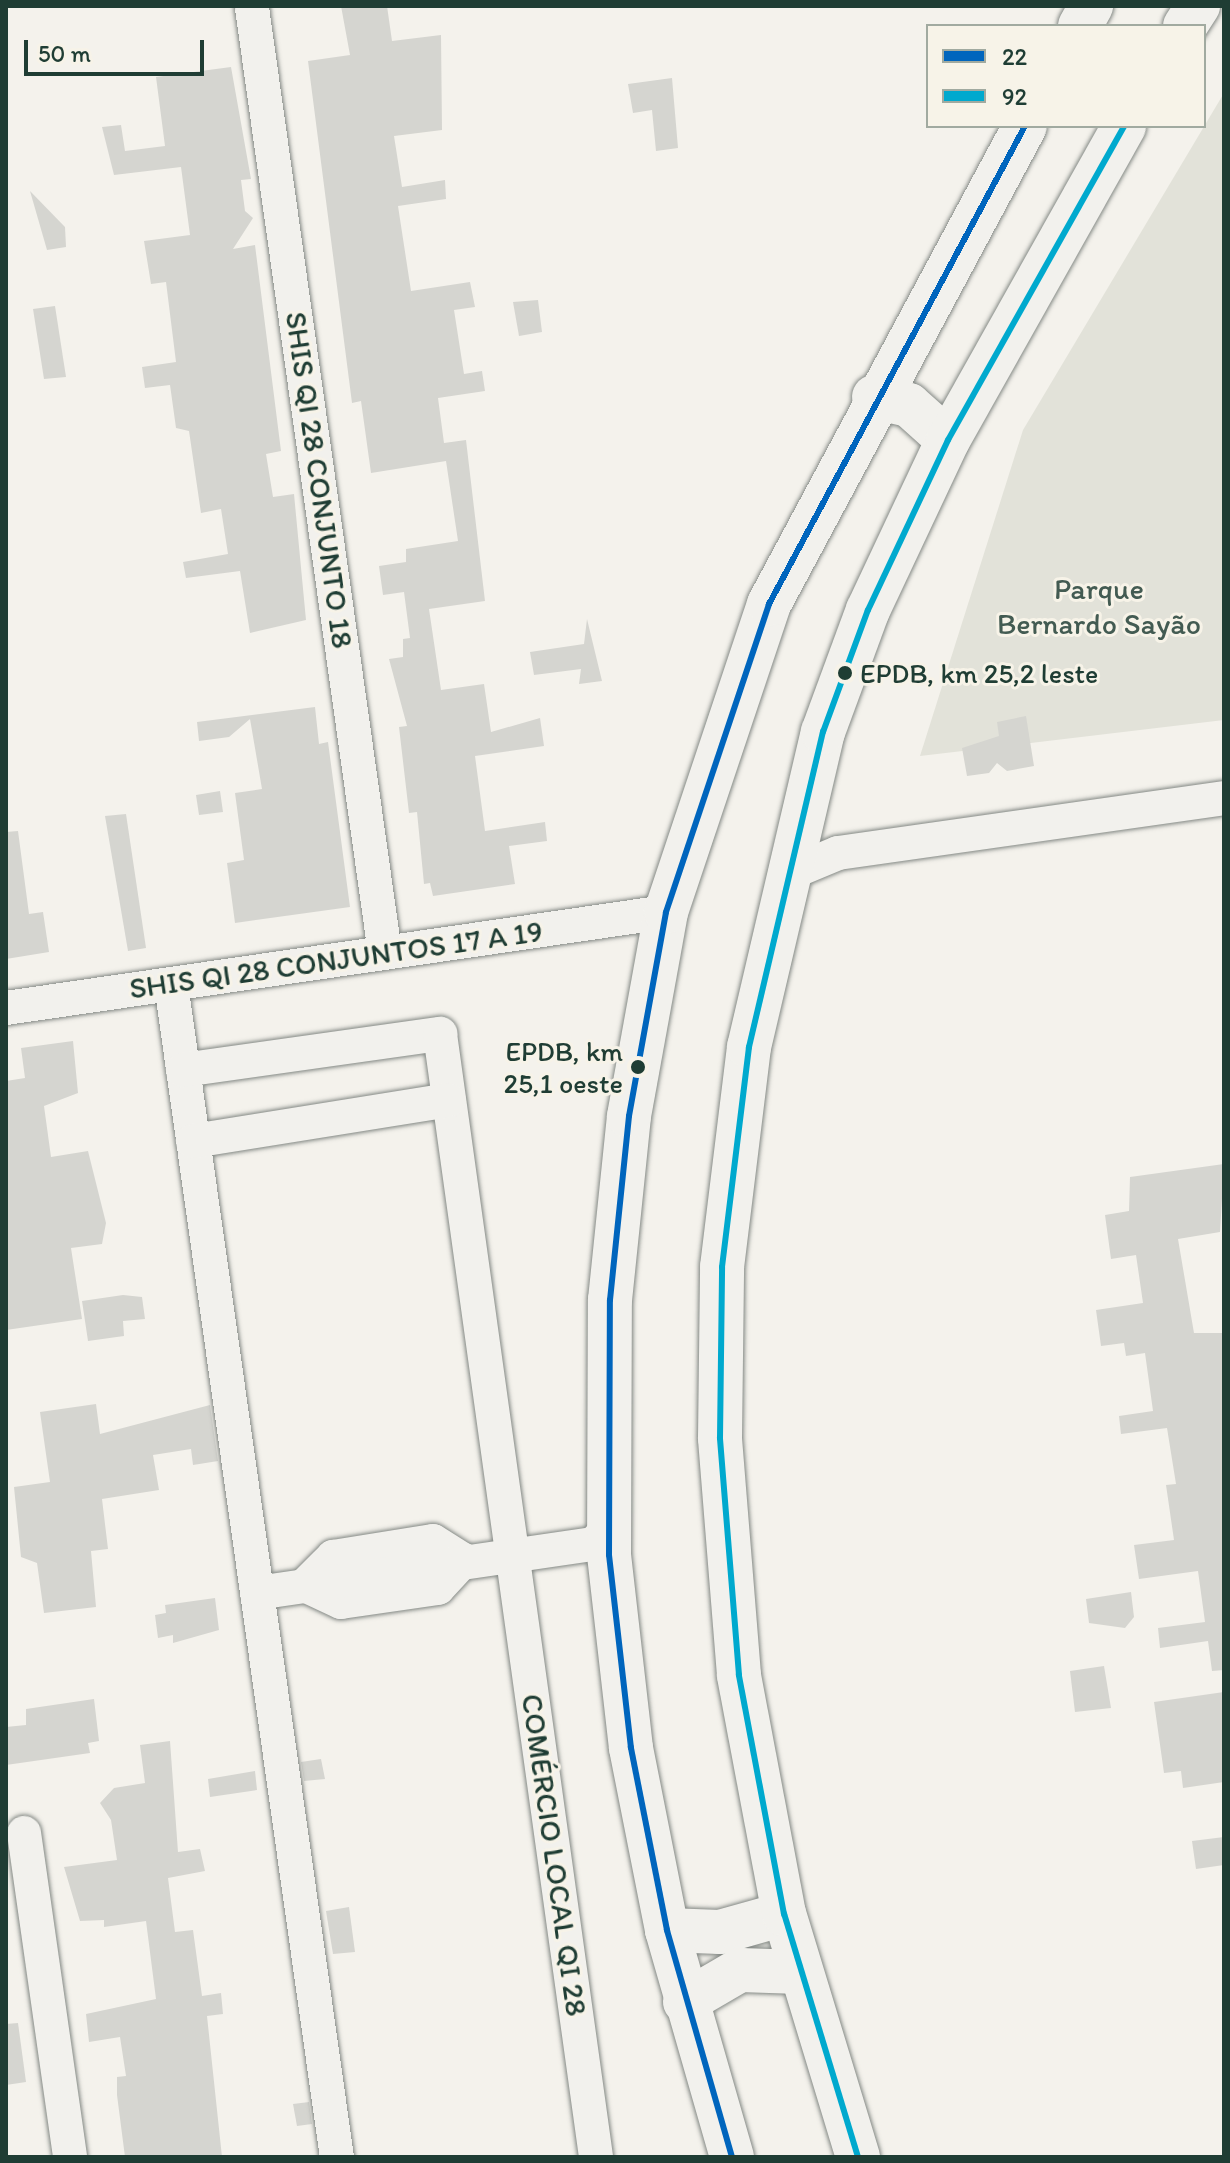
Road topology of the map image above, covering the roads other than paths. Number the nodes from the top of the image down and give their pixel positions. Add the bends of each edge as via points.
1 (1091, 6) edge
2 (1198, 6) edge
3 (252, 8) edge
4 (1081, 24) edge
5 (1186, 24) edge
6 (1024, 128) edge
7 (1123, 128) edge
8 (874, 397) junction
9 (948, 440) junction
10 (1224, 798) edge
11 (801, 831) junction
12 (838, 853) junction
13 (790, 873) junction
14 (666, 912) junction
15 (385, 953) junction
16 (171, 984) junction
17 (6, 1008) edge
18 (183, 1070) junction
19 (449, 1100) junction
20 (193, 1141) junction
21 (604, 1542) junction
22 (512, 1553) junction
23 (257, 1593) junction
24 (24, 1833) dead end
25 (784, 1914) junction
26 (667, 1930) junction
27 (800, 1972) junction
28 (685, 2002) junction
29 (70, 2157) edge
30 (337, 2157) edge
31 (596, 2157) edge
32 (732, 2157) edge
33 (858, 2157) edge

1 - 4 main road
2 - 5 main road
3 - 15 street, SHIS QI 28 CONJUNTO 18
6 - 8 main road
7 - 9 main road
8 - 9 main road via 909,405
8 - 14 main road via 769,604
9 - 11 main road via 868,610 823,732
10 - 12 street
11 - 12 street
11 - 13 main road
12 - 13 street
13 - 25 main road via 749,1047 722,1267 720,1438 739,1675
14 - 15 street, SHIS QI 28 CONJUNTOS 17 A 19
14 - 21 main road via 629,1116 610,1300
15 - 16 street, SHIS QI 28 CONJUNTOS 17 A 19
16 - 17 street, SHIS QI 28 CONJUNTOS 17 A 19
16 - 18 street
18 - 19 street, COMÉRCIO LOCAL QI 28 via 440,1034
18 - 20 street
19 - 20 street
19 - 22 street, COMÉRCIO LOCAL QI 28
20 - 23 street
21 - 22 street
21 - 26 main road via 631,1748
22 - 23 street
22 - 31 street, COMÉRCIO LOCAL QI 28
23 - 30 street
24 - 29 street
25 - 26 main road via 720,1932
25 - 27 main road
26 - 28 main road
27 - 28 main road via 740,1970
27 - 33 main road
28 - 32 main road

